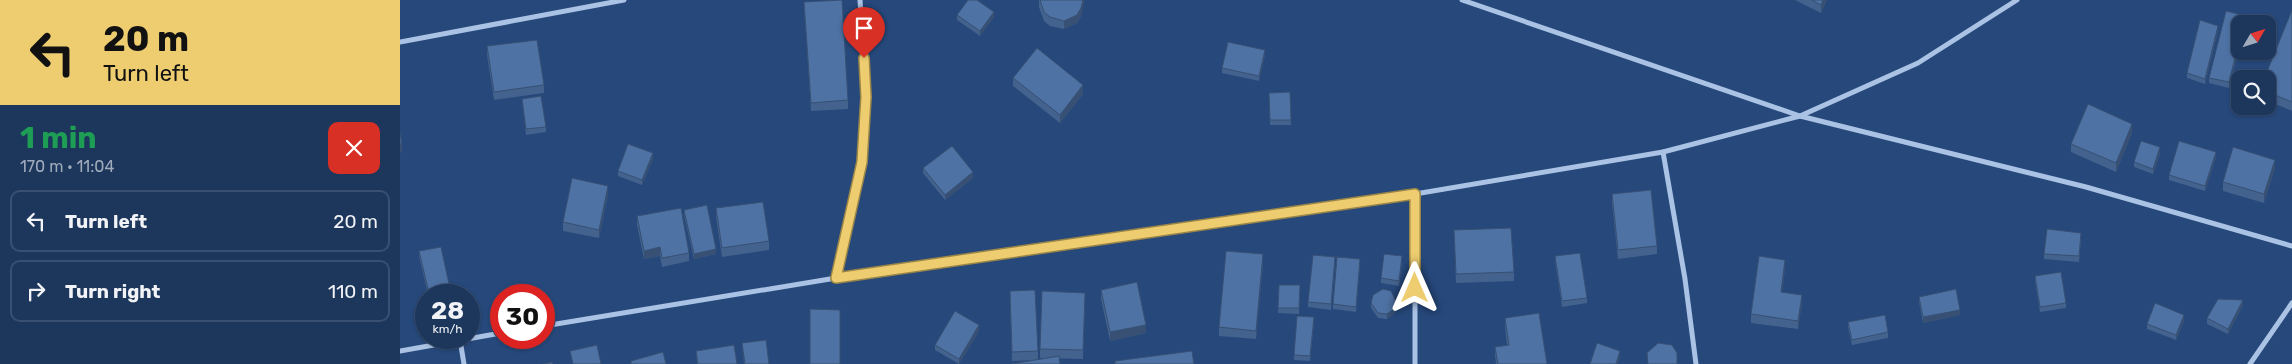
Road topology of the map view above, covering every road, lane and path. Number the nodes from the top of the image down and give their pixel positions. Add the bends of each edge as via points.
1 (624, 0) edge
2 (860, 0) edge
3 (1462, 0) edge
4 (2017, 0) edge
5 (400, 42) edge
6 (1800, 116) junction
7 (1663, 152) junction
8 (1415, 194) junction
9 (2292, 246) edge
10 (836, 278) junction
11 (2292, 303) edge
12 (555, 324) edge
13 (415, 348) edge
14 (462, 349) edge
15 (400, 351) edge
16 (464, 364) edge
17 (1415, 364) edge
18 (1696, 364) edge
19 (2250, 364) edge

1 - 5 street
2 - 10 street via 866,97 862,162
3 - 6 street
4 - 6 street via 1918,63
6 - 7 street
6 - 9 street via 2086,187
7 - 8 street
7 - 18 street
8 - 10 street
8 - 17 street
10 - 12 street
11 - 19 street
13 - 15 street
14 - 16 street

